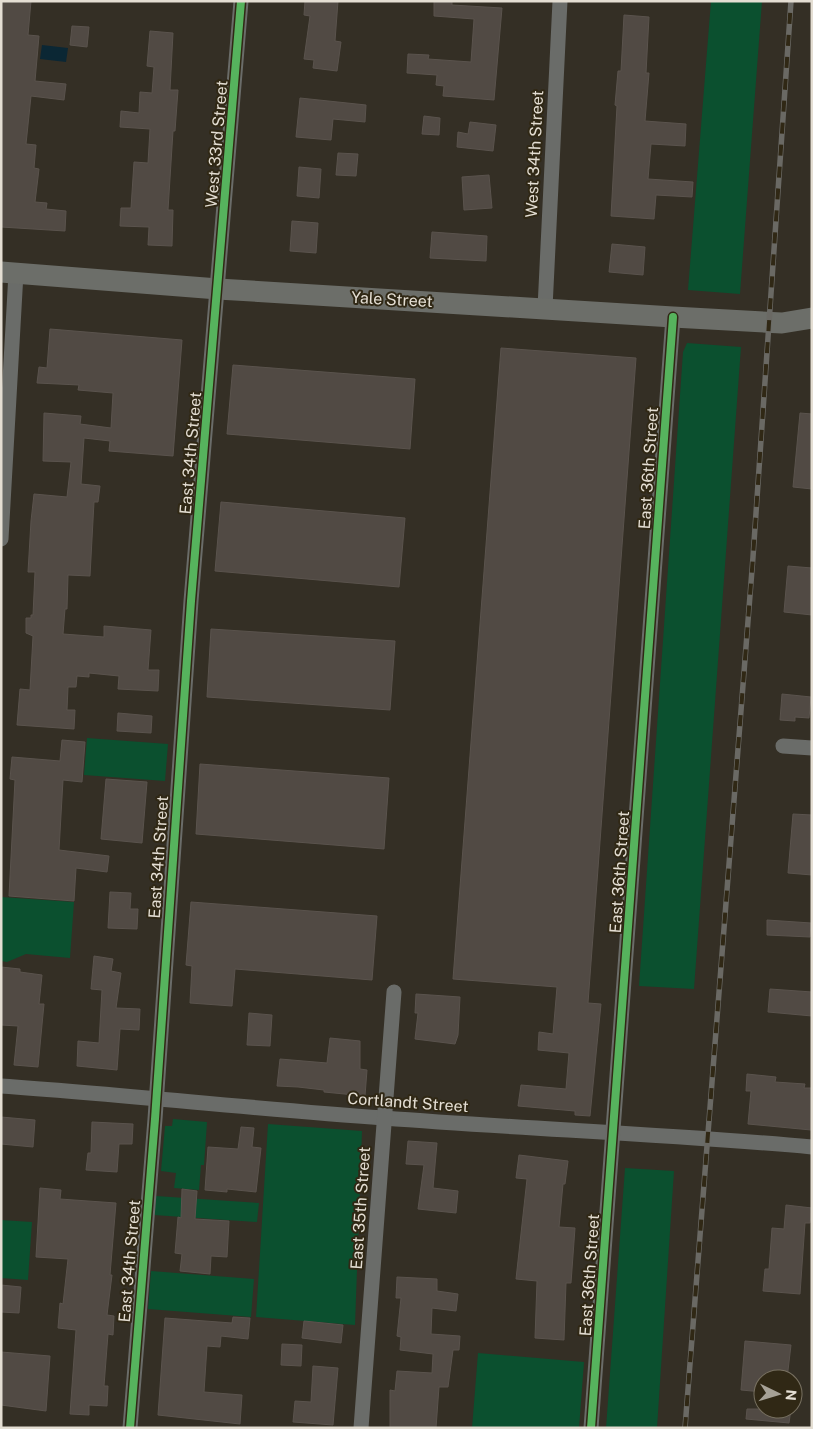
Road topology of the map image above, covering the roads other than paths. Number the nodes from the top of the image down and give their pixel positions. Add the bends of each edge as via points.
1 (241, 1) edge
2 (560, 1) edge
3 (9, 273) edge
4 (218, 289) junction
5 (545, 308) junction
6 (673, 317) junction
7 (812, 318) edge
8 (782, 323) junction
9 (812, 335) edge
10 (1, 539) edge
11 (783, 746) dead end
12 (812, 748) edge
13 (394, 992) dead end
14 (1, 1086) edge
15 (156, 1097) junction
16 (385, 1118) junction
17 (614, 1132) junction
18 (812, 1148) edge
19 (130, 1428) edge
20 (361, 1428) edge
21 (592, 1428) edge

1 - 4 street, West 33rd Street
2 - 5 street, West 34th Street
3 - 4 main road, Yale Street
3 - 10 street
4 - 5 main road, Yale Street
4 - 15 street, East 34th Street via 171,864
5 - 6 main road, Yale Street
6 - 8 main road, Yale Street
6 - 17 street, East 36th Street
7 - 8 main road, Yale Street
8 - 9 main road, Yale Street
11 - 12 street
13 - 16 street, East 35th Street
14 - 15 street, Cortlandt Street
15 - 16 street, Cortlandt Street
15 - 19 street, East 34th Street
16 - 17 street, Cortlandt Street
16 - 20 street, East 35th Street
17 - 18 street, Cortlandt Street
17 - 21 street, East 36th Street

